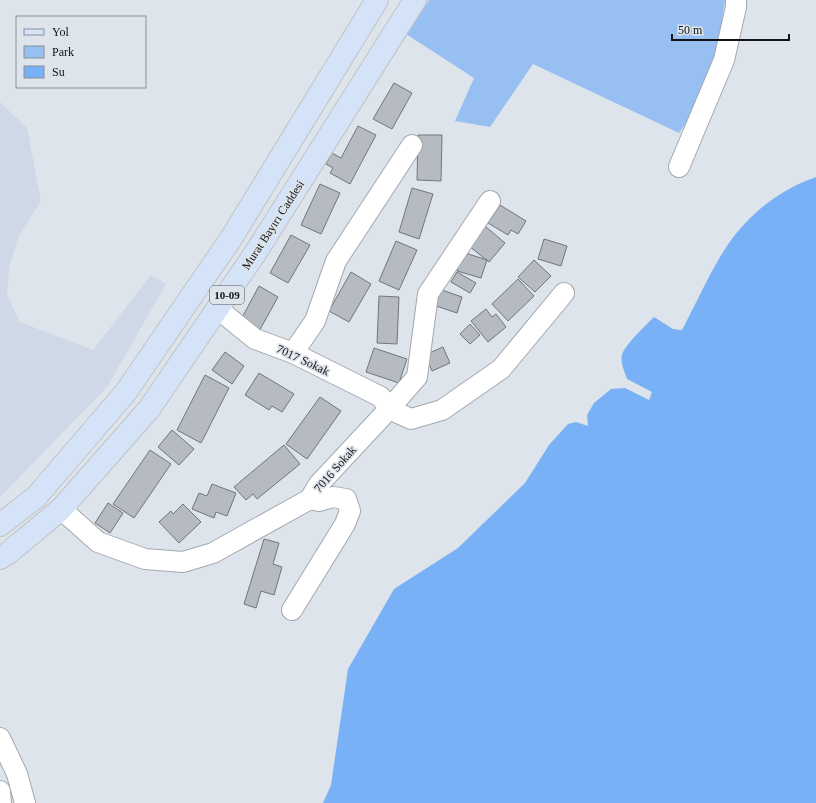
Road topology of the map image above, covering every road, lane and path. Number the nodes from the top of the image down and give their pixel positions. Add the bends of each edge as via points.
1 (377, 0) edge
2 (415, 0) edge
3 (736, 0) edge
4 (412, 145) dead end
5 (679, 167) dead end
6 (490, 201) dead end
7 (564, 293) dead end
8 (218, 309) junction
9 (292, 353) junction
10 (389, 409) junction
11 (310, 499) junction
12 (61, 509) junction
13 (0, 525) edge
14 (0, 558) edge
15 (292, 610) dead end
16 (0, 745) edge
17 (0, 791) edge
18 (1, 803) edge
19 (25, 803) edge

1 - 13 main road, 10-09 via 232,237 126,392 36,496
2 - 8 main road, Murat Bayırı Caddesi / 10-09
3 - 5 street via 724,60
4 - 9 street via 336,262 315,321
6 - 10 street, 7016 Sokak via 428,294 417,377
7 - 10 street via 501,369 442,410 411,420
8 - 9 street, 7017 Sokak via 255,339
8 - 12 main road, Murat Bayırı Caddesi / 10-09 via 149,409
9 - 10 street, 7017 Sokak via 381,397
10 - 11 street, 7016 Sokak via 319,484
11 - 12 street, 7016 Sokak via 213,553 183,562 145,559 98,542
11 - 15 street via 346,499 350,511 345,524
12 - 14 main road, Murat Bayırı Caddesi / 10-09
16 - 19 street via 17,774
17 - 18 street

